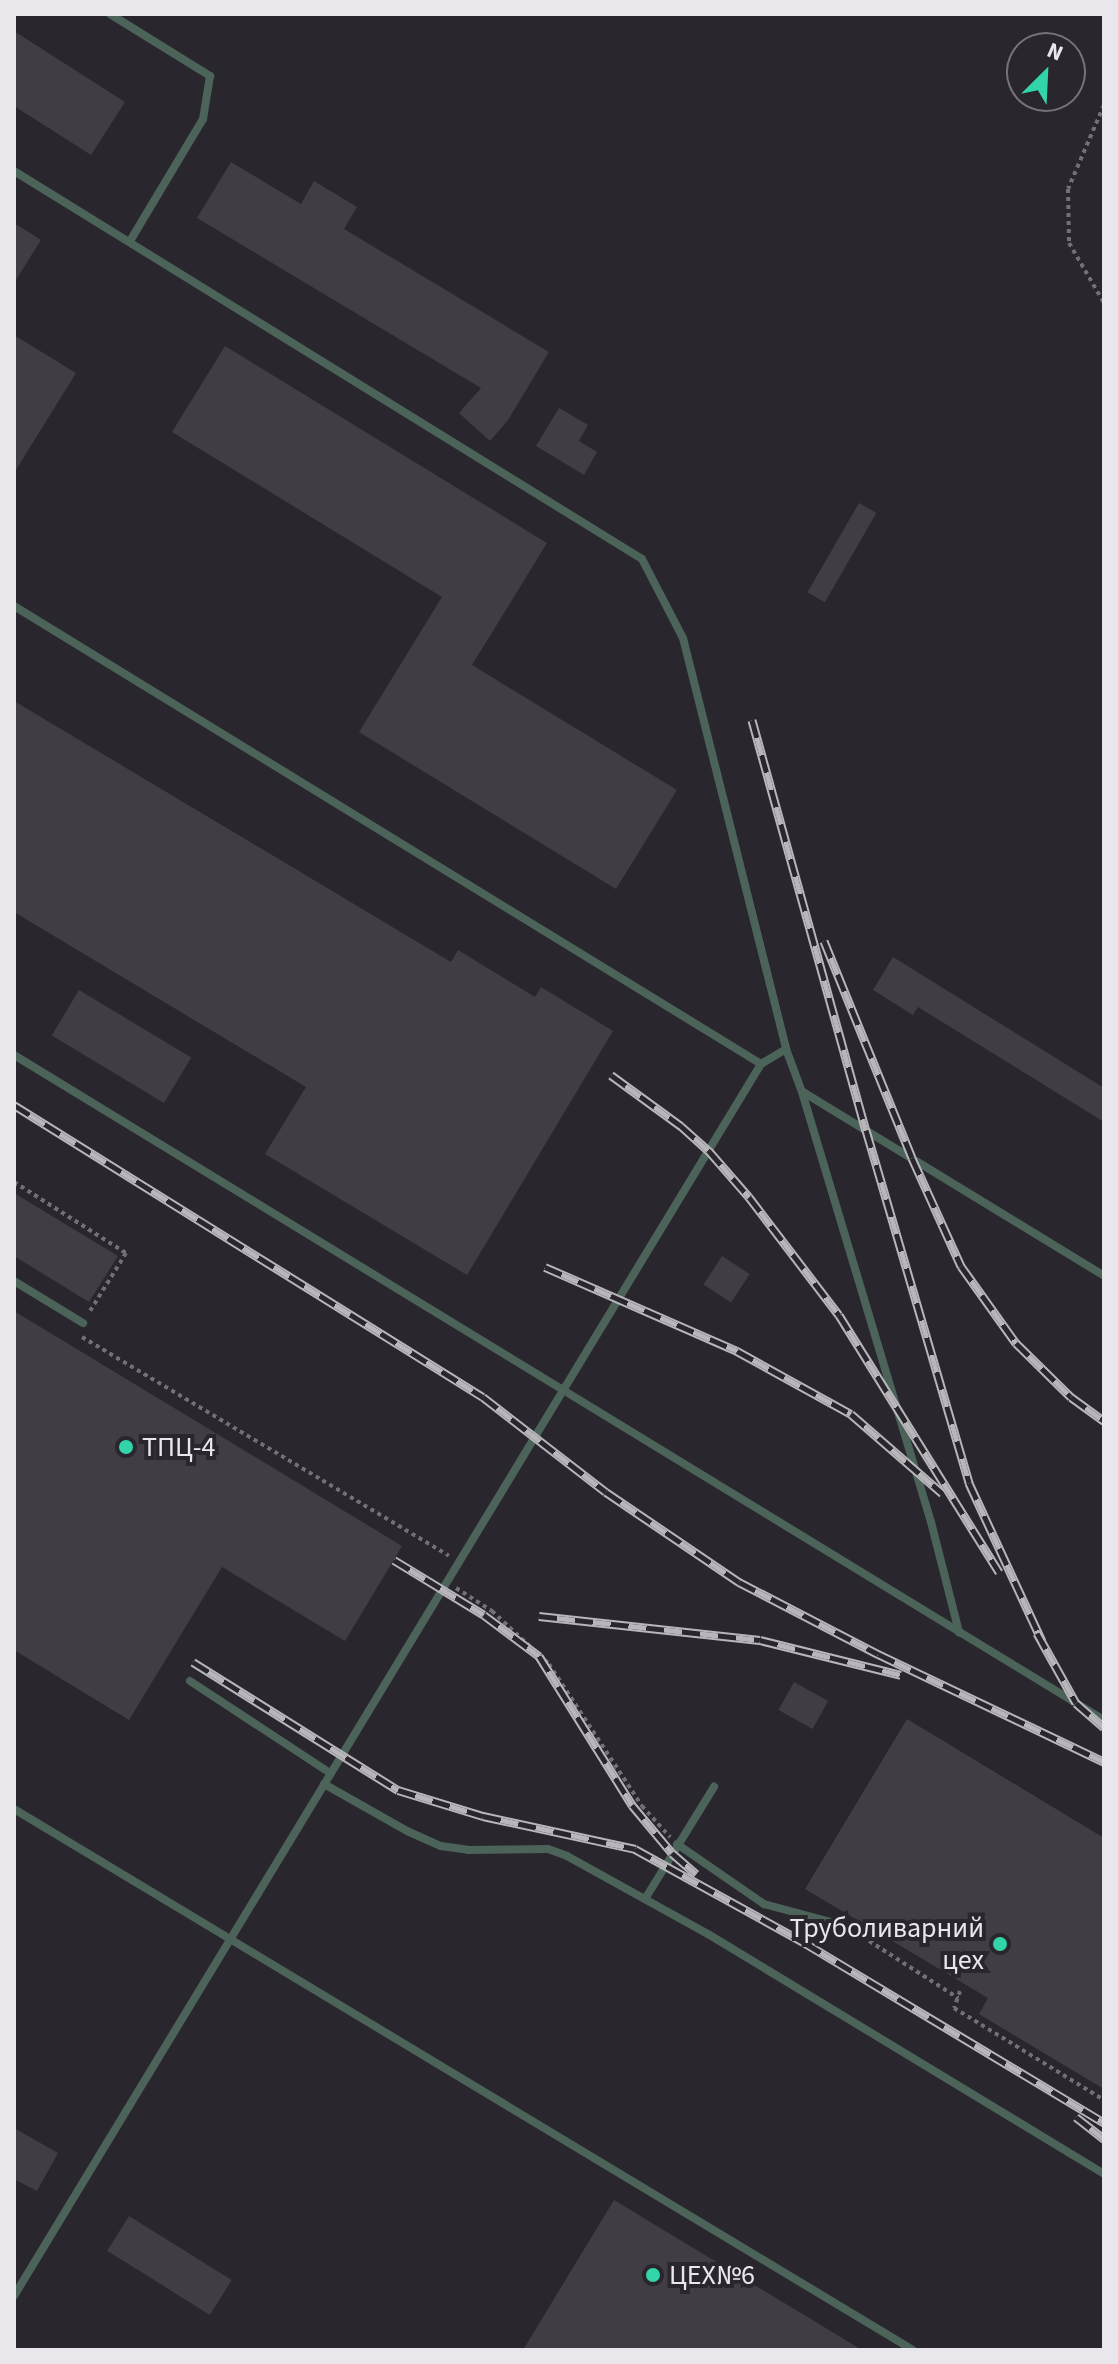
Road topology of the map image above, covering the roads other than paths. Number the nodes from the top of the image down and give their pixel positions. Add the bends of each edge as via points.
1 (110, 14) edge
2 (14, 171) edge
3 (130, 241) junction
4 (14, 606) edge
5 (786, 1049) junction
6 (14, 1055) edge
7 (761, 1064) junction
8 (802, 1092) junction
9 (1104, 1276) edge
10 (14, 1281) edge
11 (83, 1323) road end
12 (565, 1390) junction
13 (959, 1632) junction
14 (190, 1681) dead end
15 (1104, 1720) edge
16 (330, 1773) junction
17 (324, 1784) junction
18 (714, 1787) dead end
19 (14, 1809) edge
20 (677, 1844) junction
21 (645, 1899) junction
22 (838, 1924) road end
23 (229, 1941) junction
24 (1104, 2174) edge
25 (14, 2296) edge
26 (913, 2350) edge

1 - 3 lane via 210,76 203,119
2 - 3 lane
3 - 5 lane via 642,559 683,638
4 - 7 lane
5 - 7 lane
5 - 8 lane
6 - 12 lane
7 - 12 lane
8 - 9 lane
8 - 13 lane
10 - 11 lane
12 - 13 lane
12 - 16 lane
13 - 15 lane
14 - 16 lane
16 - 17 lane
17 - 21 lane via 441,1846 548,1849
17 - 23 lane
18 - 20 lane
19 - 23 lane
20 - 21 lane
20 - 22 lane via 764,1904
21 - 24 lane
23 - 25 lane
23 - 26 lane

